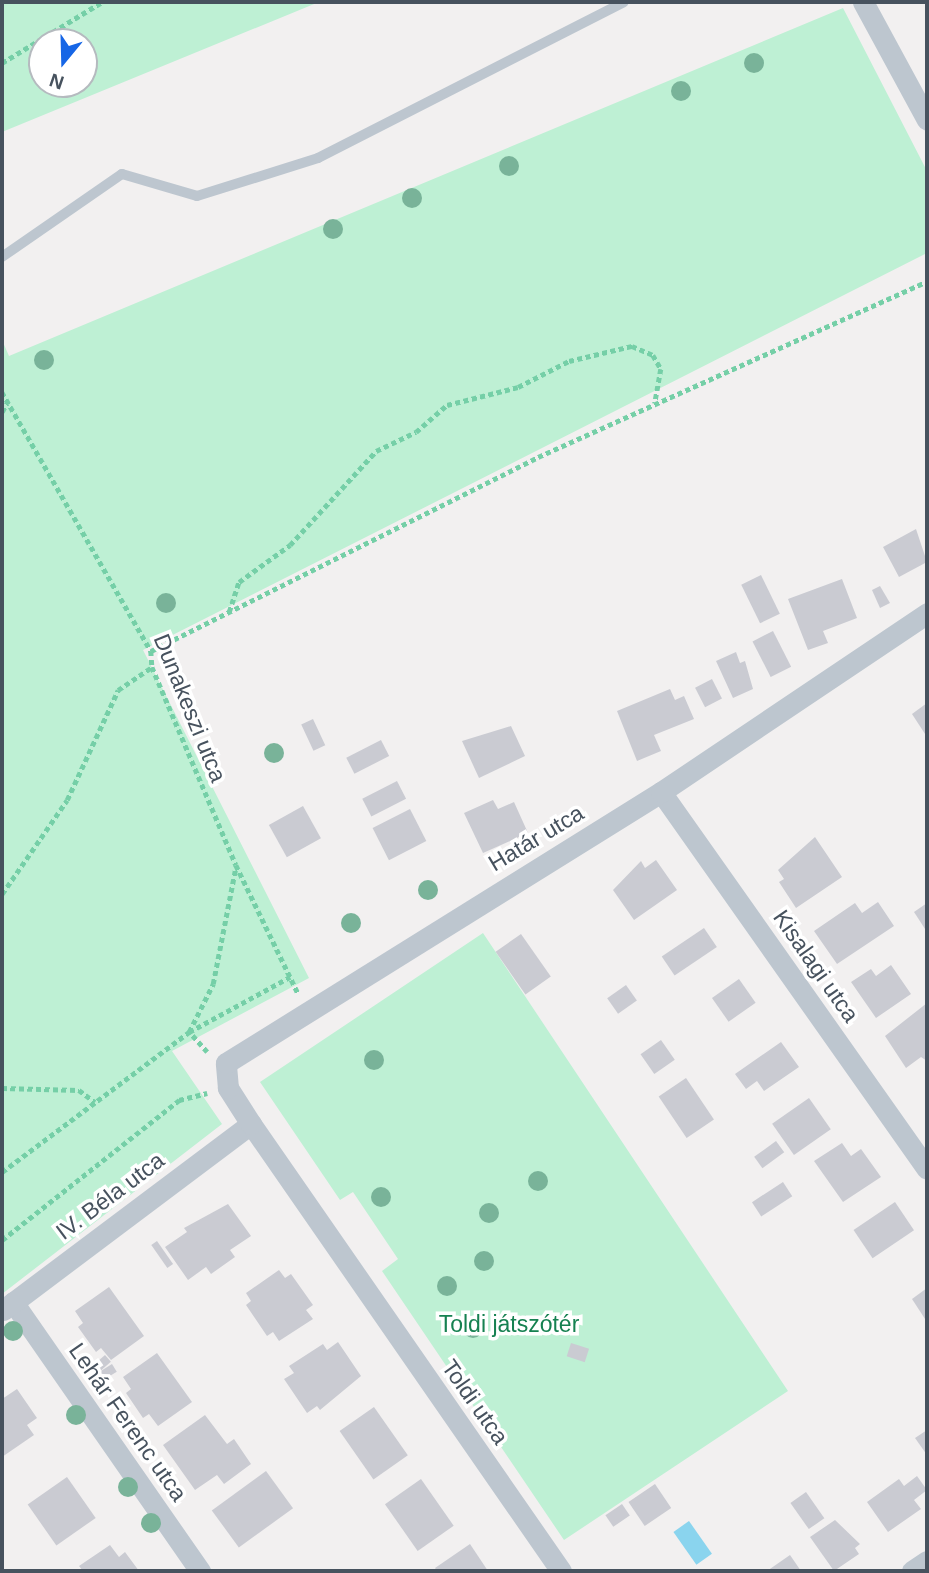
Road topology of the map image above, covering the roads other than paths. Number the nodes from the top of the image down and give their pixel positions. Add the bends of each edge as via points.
1 (624, 2) edge
2 (863, 2) edge
3 (927, 120) edge
4 (2, 257) edge
5 (927, 613) edge
6 (662, 792) junction
7 (251, 1124) junction
8 (927, 1169) edge
9 (7, 1307) edge
10 (927, 1561) edge
11 (200, 1571) edge
12 (561, 1571) edge
13 (912, 1571) edge

1 - 4 lane via 318,158 197,196 122,174
2 - 3 street
5 - 6 street, Határ utca
6 - 7 street, Határ utca via 232,1055 226,1063 228,1087
6 - 8 street, Kisalagi utca
7 - 9 street, IV. Béla utca
7 - 12 street, Toldi utca
9 - 11 street, Lehár Ferenc utca
10 - 13 street

